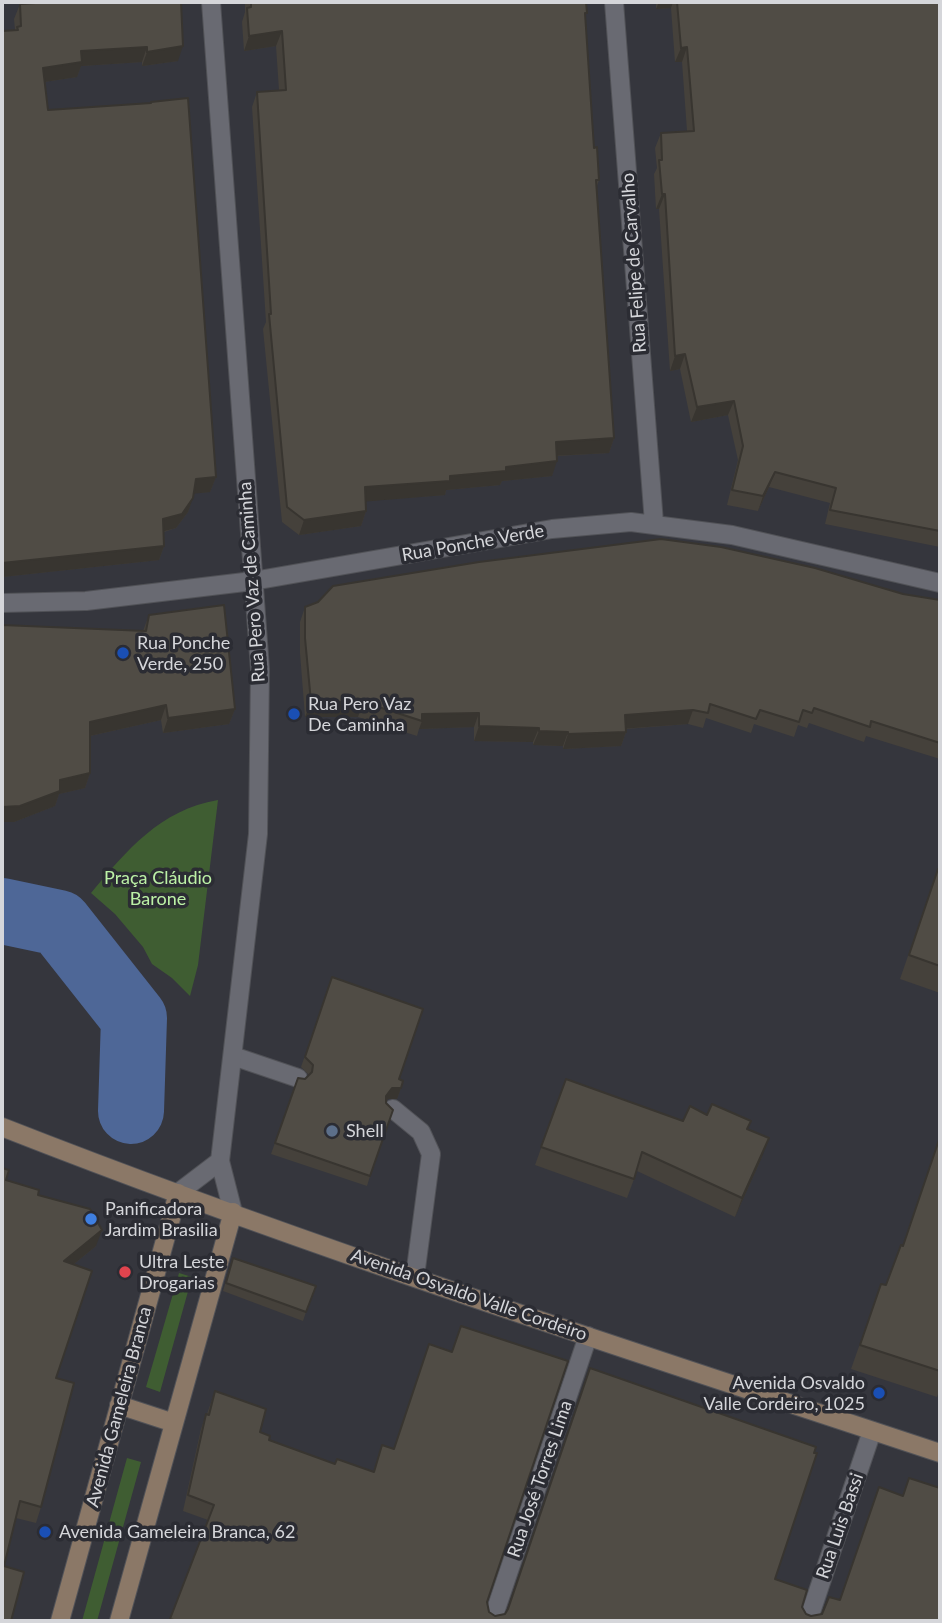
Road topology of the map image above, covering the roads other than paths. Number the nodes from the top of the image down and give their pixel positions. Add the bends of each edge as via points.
1 (211, 2) edge
2 (614, 2) edge
3 (654, 523) junction
4 (253, 582) junction
5 (940, 583) edge
6 (2, 603) edge
7 (233, 1056) junction
8 (298, 1078) edge
9 (393, 1109) edge
10 (2, 1127) edge
11 (220, 1161) junction
12 (178, 1193) junction
13 (233, 1212) junction
14 (415, 1276) junction
15 (588, 1336) junction
16 (119, 1405) junction
17 (174, 1423) junction
18 (872, 1431) junction
19 (940, 1453) edge
20 (60, 1621) edge
21 (119, 1621) edge
22 (492, 1621) edge
23 (808, 1621) edge

1 - 4 street, Rua Pero Vaz de Caminha
2 - 3 street, Rua Felipe de Carvalho
3 - 4 street, Rua Ponche Verde via 552,529
3 - 5 street, Rua Ponche Verde via 732,534
4 - 6 street, Rua Ponche Verde via 86,601
4 - 7 street, Rua Pero Vaz de Caminha via 260,669 258,834
7 - 8 street
7 - 11 street, Rua Pero Vaz de Caminha
9 - 14 street via 421,1132 431,1154
10 - 12 main road, Avenida Osvaldo Valle Cordeiro
11 - 12 street
11 - 13 street, Rua Pero Vaz de Caminha
12 - 13 main road, Avenida Osvaldo Valle Cordeiro
12 - 16 main road, Avenida Gameleira Branca
13 - 14 main road, Avenida Osvaldo Valle Cordeiro
13 - 17 main road
14 - 15 main road, Avenida Osvaldo Valle Cordeiro
15 - 18 main road, Avenida Osvaldo Valle Cordeiro
15 - 22 street, Rua José Torres Lima
16 - 17 main road
16 - 20 main road, Avenida Gameleira Branca
17 - 21 main road
18 - 19 main road, Avenida Osvaldo Valle Cordeiro
18 - 23 street, Rua Luis Bassi

